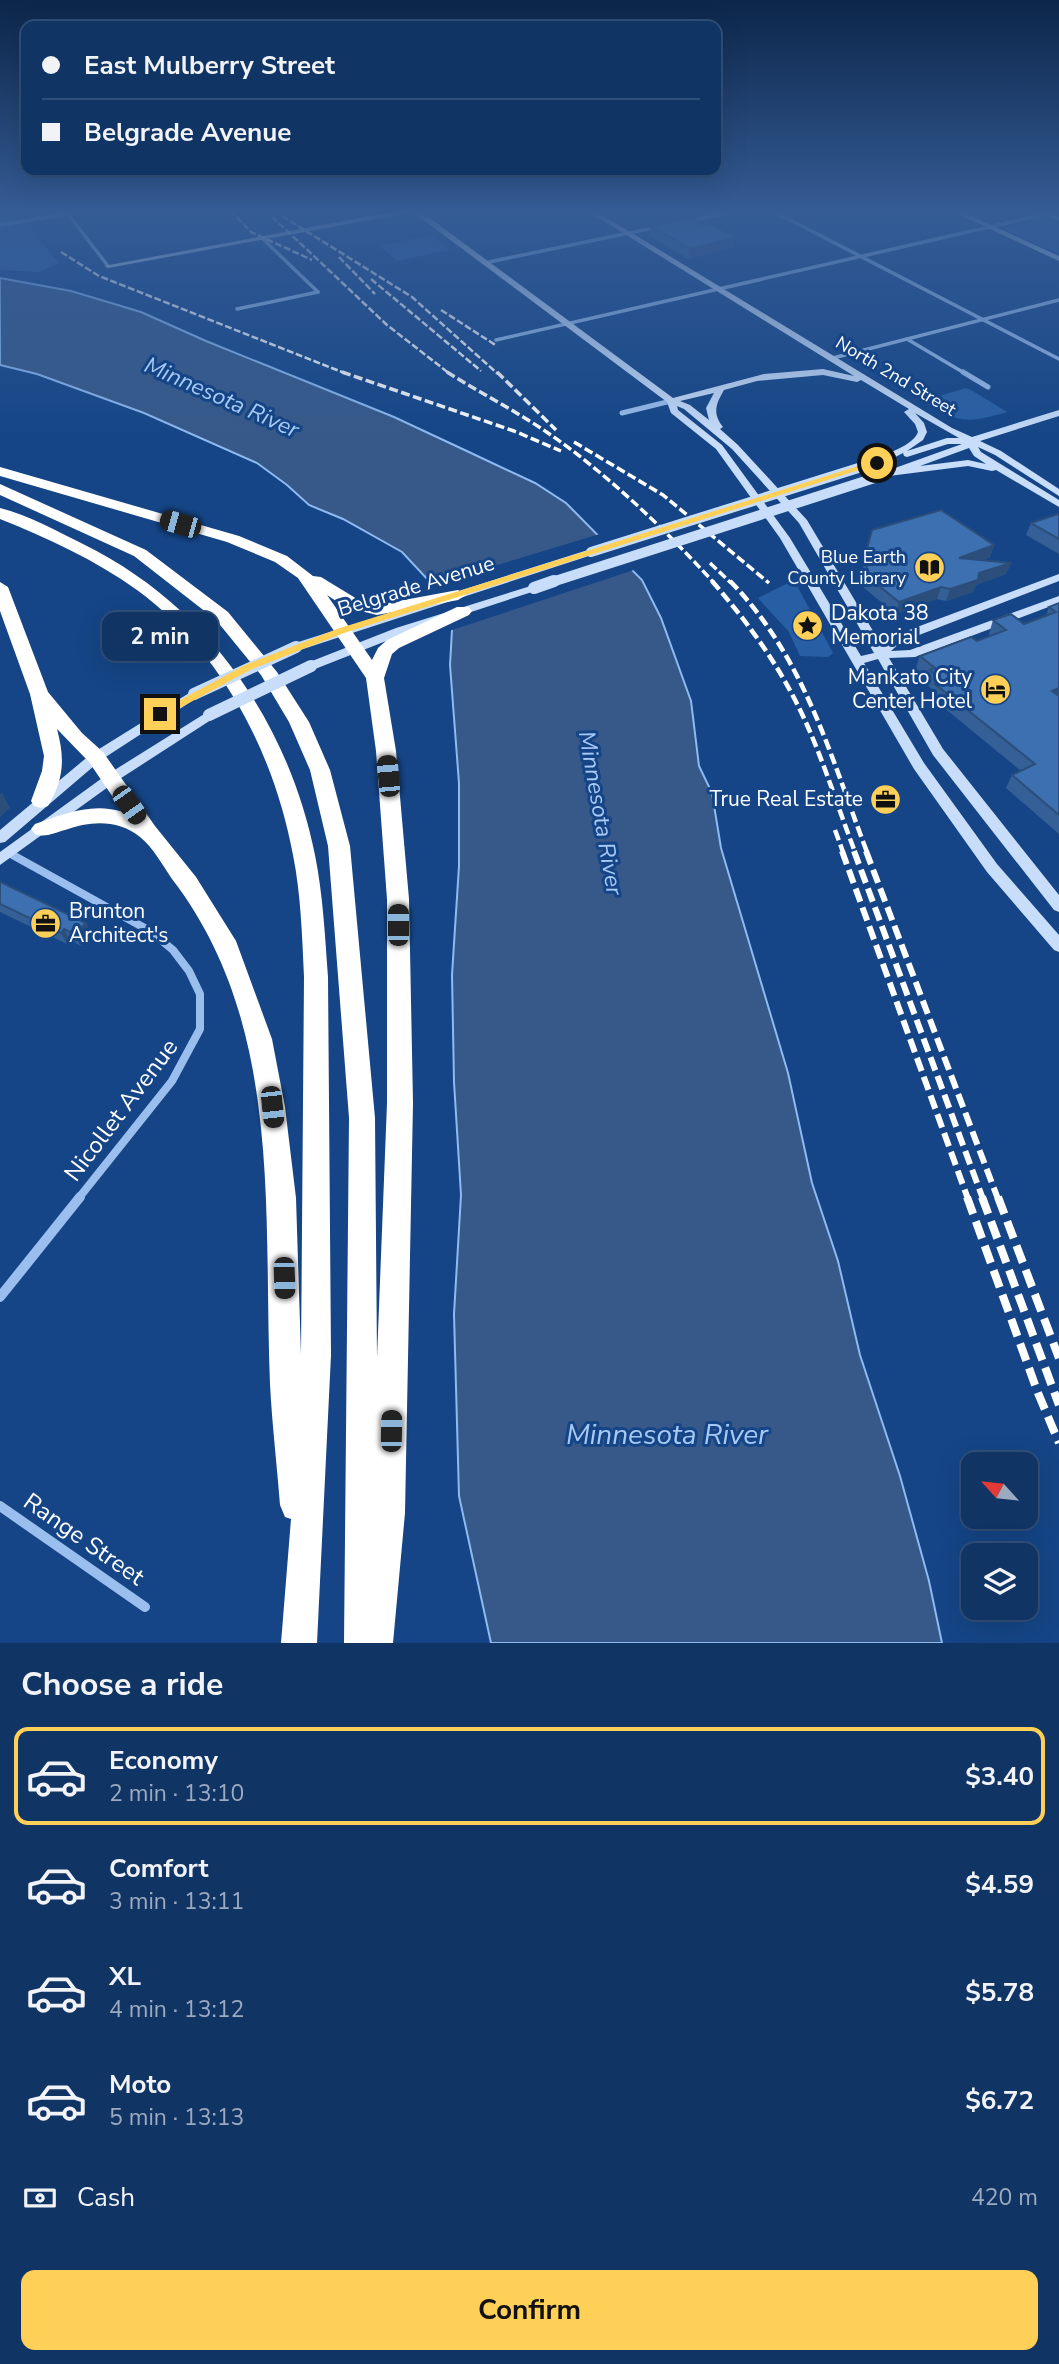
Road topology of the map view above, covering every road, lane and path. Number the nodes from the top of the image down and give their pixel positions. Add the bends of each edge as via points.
1 (312, 287) edge
2 (515, 287) edge
3 (716, 287) edge
4 (730, 287) edge
5 (919, 287) edge
6 (720, 289) junction
7 (1059, 300) edge
8 (237, 309) dead end
9 (983, 320) junction
10 (566, 325) junction
11 (907, 339) junction
12 (496, 340) dead end
13 (833, 358) junction
14 (1059, 359) edge
15 (755, 379) junction
16 (988, 387) dead end
17 (720, 388) junction
18 (888, 392) junction
19 (671, 401) junction
20 (622, 413) dead end
21 (1059, 413) edge
22 (970, 441) junction
23 (735, 447) junction
24 (873, 464) junction
25 (999, 470) junction
26 (0, 471) edge
27 (900, 471) junction
28 (0, 489) edge
29 (1059, 493) edge
30 (1056, 504) edge
31 (0, 513) edge
32 (304, 575) junction
33 (1059, 577) edge
34 (0, 587) edge
35 (1059, 599) edge
36 (461, 603) junction
37 (389, 612) junction
38 (402, 634) junction
39 (347, 640) junction
40 (880, 656) junction
41 (857, 660) junction
42 (374, 678) junction
43 (38, 694) junction
44 (103, 768) junction
45 (41, 800) junction
46 (42, 829) junction
47 (148, 832) junction
48 (0, 838) edge
49 (5, 856) edge
50 (1059, 906) edge
51 (1059, 946) edge
52 (0, 1297) edge
53 (0, 1506) edge
54 (304, 1577) junction
55 (145, 1607) dead end
56 (299, 1643) edge
57 (362, 1643) edge
58 (375, 1643) edge

1 - 8 street via 318,292
2 - 10 main road
3 - 6 main road, North 2nd Street
4 - 6 street
5 - 9 street
6 - 10 street
6 - 13 main road, North 2nd Street
7 - 9 street
9 - 11 street
9 - 14 street
10 - 12 street
10 - 19 main road
11 - 13 street
11 - 16 street
13 - 15 main road
13 - 18 main road, North 2nd Street
15 - 17 main road
15 - 18 main road via 832,373
17 - 19 main road
17 - 23 main road via 709,415
18 - 22 main road, North 2nd Street
18 - 24 main road via 921,422 922,435
19 - 20 street
19 - 23 main road via 687,407
19 - 41 main road via 674,411 719,447 785,538
21 - 22 main road
22 - 24 main road via 947,442
22 - 25 main road, North 2nd Street via 977,454
22 - 27 main road
22 - 29 main road, North 2nd Street via 998,453
23 - 40 main road via 803,522
24 - 36 main road, Belgrade Avenue, bridge via 527,573
25 - 27 main road via 968,463
25 - 30 main road, North 2nd Street
26 - 32 highway via 233,539 281,559
27 - 36 main road, Belgrade Avenue, bridge via 534,588
28 - 57 highway via 140,553 222,616 268,672 299,722 320,770 340,857 362,1118
31 - 54 highway via 116,569 192,628 227,671 268,740 302,837 316,958 315,1379
32 - 37 highway via 351,603
32 - 39 highway
33 - 40 main road via 897,639
34 - 43 highway
35 - 40 main road via 911,654
36 - 37 highway
36 - 38 highway
37 - 39 main road, Belgrade Avenue
38 - 39 main road, Belgrade Avenue
38 - 42 highway via 384,652
39 - 42 highway
39 - 44 main road, Belgrade Avenue, bridge via 311,666
39 - 44 main road, Belgrade Avenue, bridge via 296,647 194,694
40 - 41 main road
40 - 50 main road via 937,752
41 - 51 main road via 919,766 992,868
42 - 58 highway via 386,751 398,899 400,1089 388,1513
43 - 44 highway
43 - 45 highway via 54,756
44 - 45 main road, Belgrade Avenue
44 - 46 main road, Belgrade Avenue
44 - 47 highway
45 - 48 main road, Belgrade Avenue
46 - 47 highway via 102,814 120,816
46 - 49 main road, Belgrade Avenue
47 - 54 highway via 188,883 224,941 260,1039 282,1198 286,1384
49 - 52 street, Nicollet Avenue via 150,931 173,950 200,994 200,1029 172,1081
53 - 55 street, Range Street
54 - 56 highway

